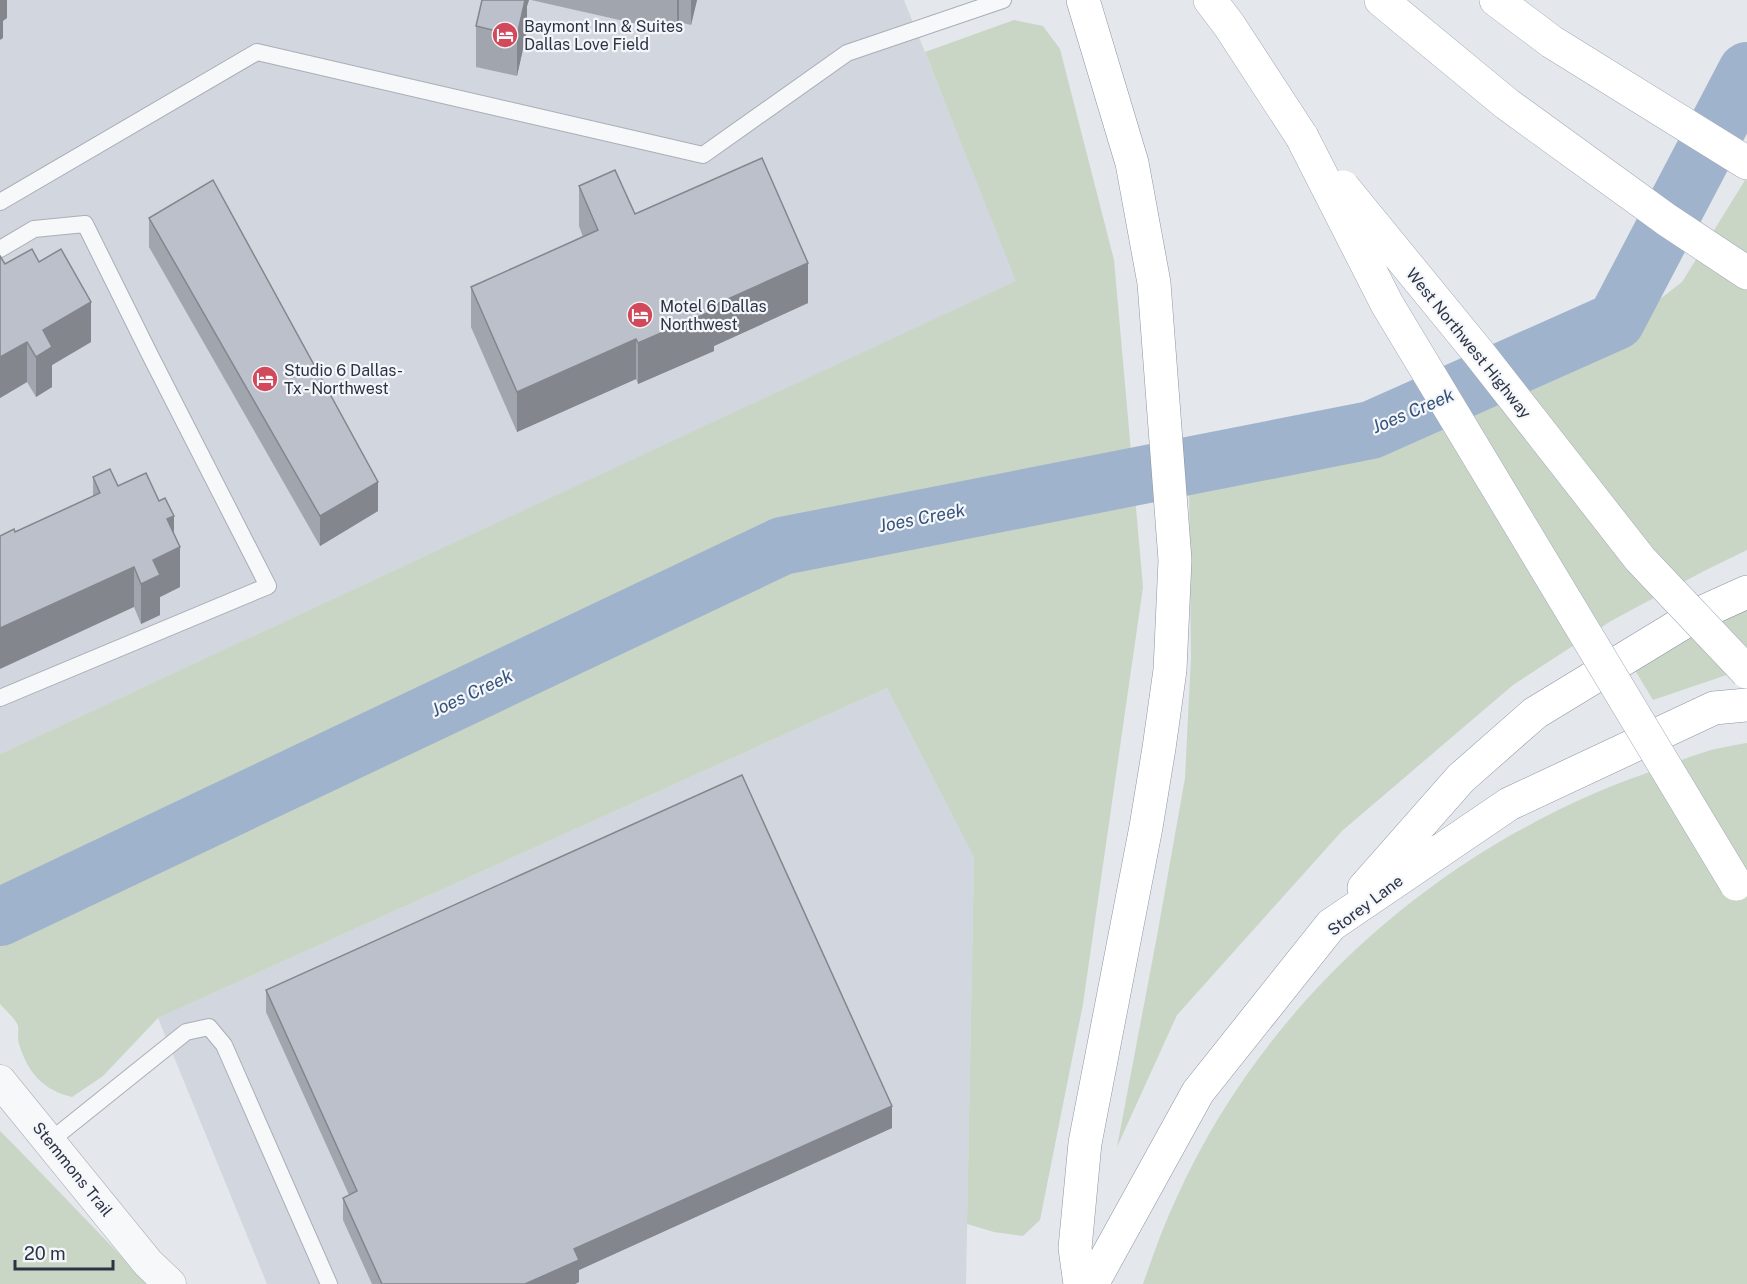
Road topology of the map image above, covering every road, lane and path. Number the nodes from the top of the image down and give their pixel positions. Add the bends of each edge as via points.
1 (1004, 0) edge
2 (1083, 0) edge
3 (1210, 0) edge
4 (1381, 0) edge
5 (1496, 0) edge
6 (1302, 137) junction
7 (1747, 163) edge
8 (0, 202) edge
9 (0, 249) edge
10 (1747, 273) edge
11 (1747, 592) edge
12 (1747, 672) edge
13 (0, 698) edge
14 (1747, 705) edge
15 (1742, 890) edge
16 (1331, 925) junction
17 (0, 1081) edge
18 (50, 1141) junction
19 (170, 1284) edge
20 (329, 1284) edge
21 (1080, 1284) edge
22 (1092, 1284) edge

1 - 8 lane via 848,53 703,155 257,52
2 - 21 main road via 1132,163 1154,283 1175,560 1170,670 1159,748 1086,1143 1075,1248
3 - 6 main road, West Northwest Highway
4 - 10 main road via 1507,104
5 - 7 main road via 1552,42
6 - 12 main road, West Northwest Highway, bridge via 1640,559
6 - 15 main road, bridge via 1387,304
9 - 13 lane via 34,229 85,224 268,586
11 - 16 main road via 1696,615 1534,713 1461,778
14 - 16 main road, Storey Lane via 1714,708 1509,804
16 - 22 main road, Storey Lane via 1198,1092
17 - 18 street, Stemmons Trail
18 - 19 street, Stemmons Trail via 148,1263
18 - 20 lane via 186,1032 209,1028 224,1045

